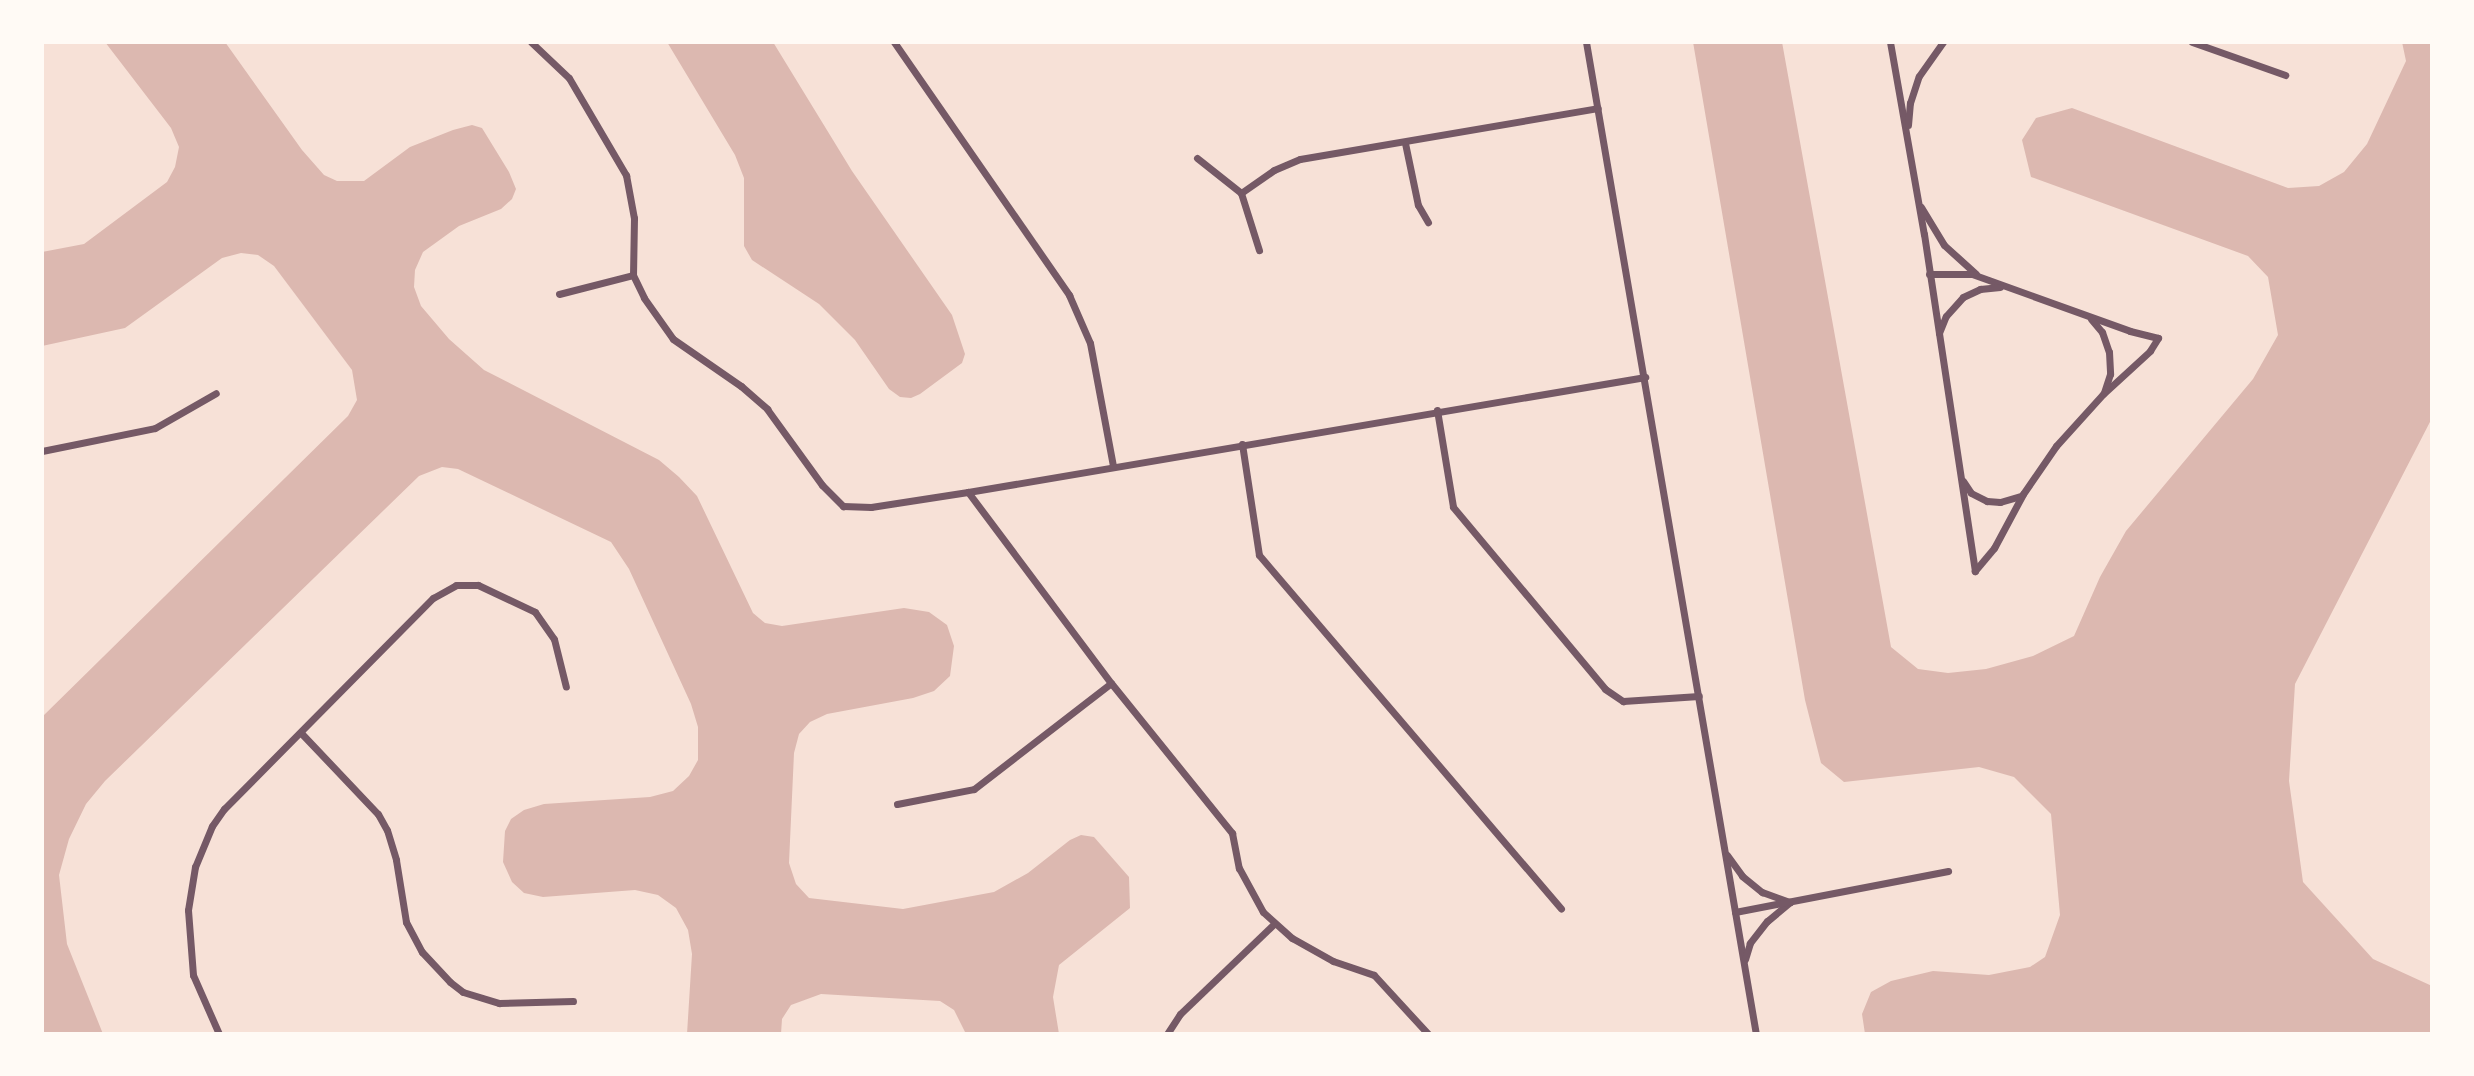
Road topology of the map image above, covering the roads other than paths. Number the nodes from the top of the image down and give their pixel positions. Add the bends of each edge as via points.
1 (531, 42) edge
2 (894, 42) edge
3 (1586, 42) edge
4 (1890, 42) edge
5 (1943, 42) edge
6 (2192, 42) edge
7 (2285, 75) dead end
8 (1598, 108) junction
9 (1405, 143) junction
10 (1908, 148) junction
11 (1197, 158) dead end
12 (1241, 193) junction
13 (1918, 202) junction
14 (1428, 222) dead end
15 (1259, 250) dead end
16 (1929, 274) junction
17 (633, 275) junction
18 (1986, 280) junction
19 (2010, 289) junction
20 (559, 294) dead end
21 (2083, 315) junction
22 (1939, 346) junction
23 (1645, 377) junction
24 (216, 393) dead end
25 (2103, 394) junction
26 (1437, 410) junction
27 (1242, 444) junction
28 (42, 451) edge
29 (1113, 466) junction
30 (1961, 475) junction
31 (968, 492) junction
32 (2023, 494) junction
33 (1111, 683) junction
34 (566, 687) dead end
35 (1699, 696) junction
36 (302, 734) junction
37 (897, 804) dead end
38 (1725, 853) junction
39 (1948, 871) dead end
40 (1790, 902) junction
41 (1561, 908) dead end
42 (1735, 912) junction
43 (1274, 924) junction
44 (1744, 963) junction
45 (573, 1001) dead end
46 (219, 1034) edge
47 (1167, 1034) edge
48 (1428, 1034) edge
49 (1756, 1034) edge

1 - 17 street via 569,78 626,175 634,218
2 - 29 street via 1069,295 1090,343
3 - 8 street
4 - 10 street
5 - 10 street via 1915,87
6 - 7 street
8 - 9 street
8 - 23 street
9 - 12 street via 1300,159
9 - 14 street via 1418,205
10 - 13 street
11 - 12 street
12 - 15 street
13 - 16 street
13 - 18 street via 1944,245
16 - 18 street via 1962,272
16 - 22 street
17 - 20 street
17 - 31 street via 673,339 767,409 843,506 871,507
18 - 19 street
19 - 21 street
19 - 22 street via 1980,289 1959,300 1944,320
21 - 25 street via 2097,326 2109,349 2111,369
21 - 25 street via 2158,338
22 - 30 street
23 - 26 street
23 - 35 street
24 - 28 street via 155,428
25 - 32 street via 2056,446
26 - 27 street
26 - 35 street via 1453,507 1605,689 1623,701
27 - 29 street
27 - 41 street via 1259,555
29 - 31 street
30 - 32 street via 1971,493 1984,500 2000,502
30 - 32 street via 1975,571
31 - 33 street
33 - 37 street via 974,789
33 - 43 street via 1232,833 1239,868
34 - 36 street via 554,639 535,612 478,585 456,585 433,598
35 - 38 street
36 - 45 street via 378,814 394,852 406,922 422,952 450,982 463,992 499,1003
36 - 46 street via 224,809 195,867 188,910 193,975
38 - 40 street via 1762,892
38 - 42 street
39 - 40 street
40 - 42 street
40 - 44 street via 1750,943
42 - 44 street
43 - 47 street via 1180,1014
43 - 48 street via 1333,961 1374,975
44 - 49 street

